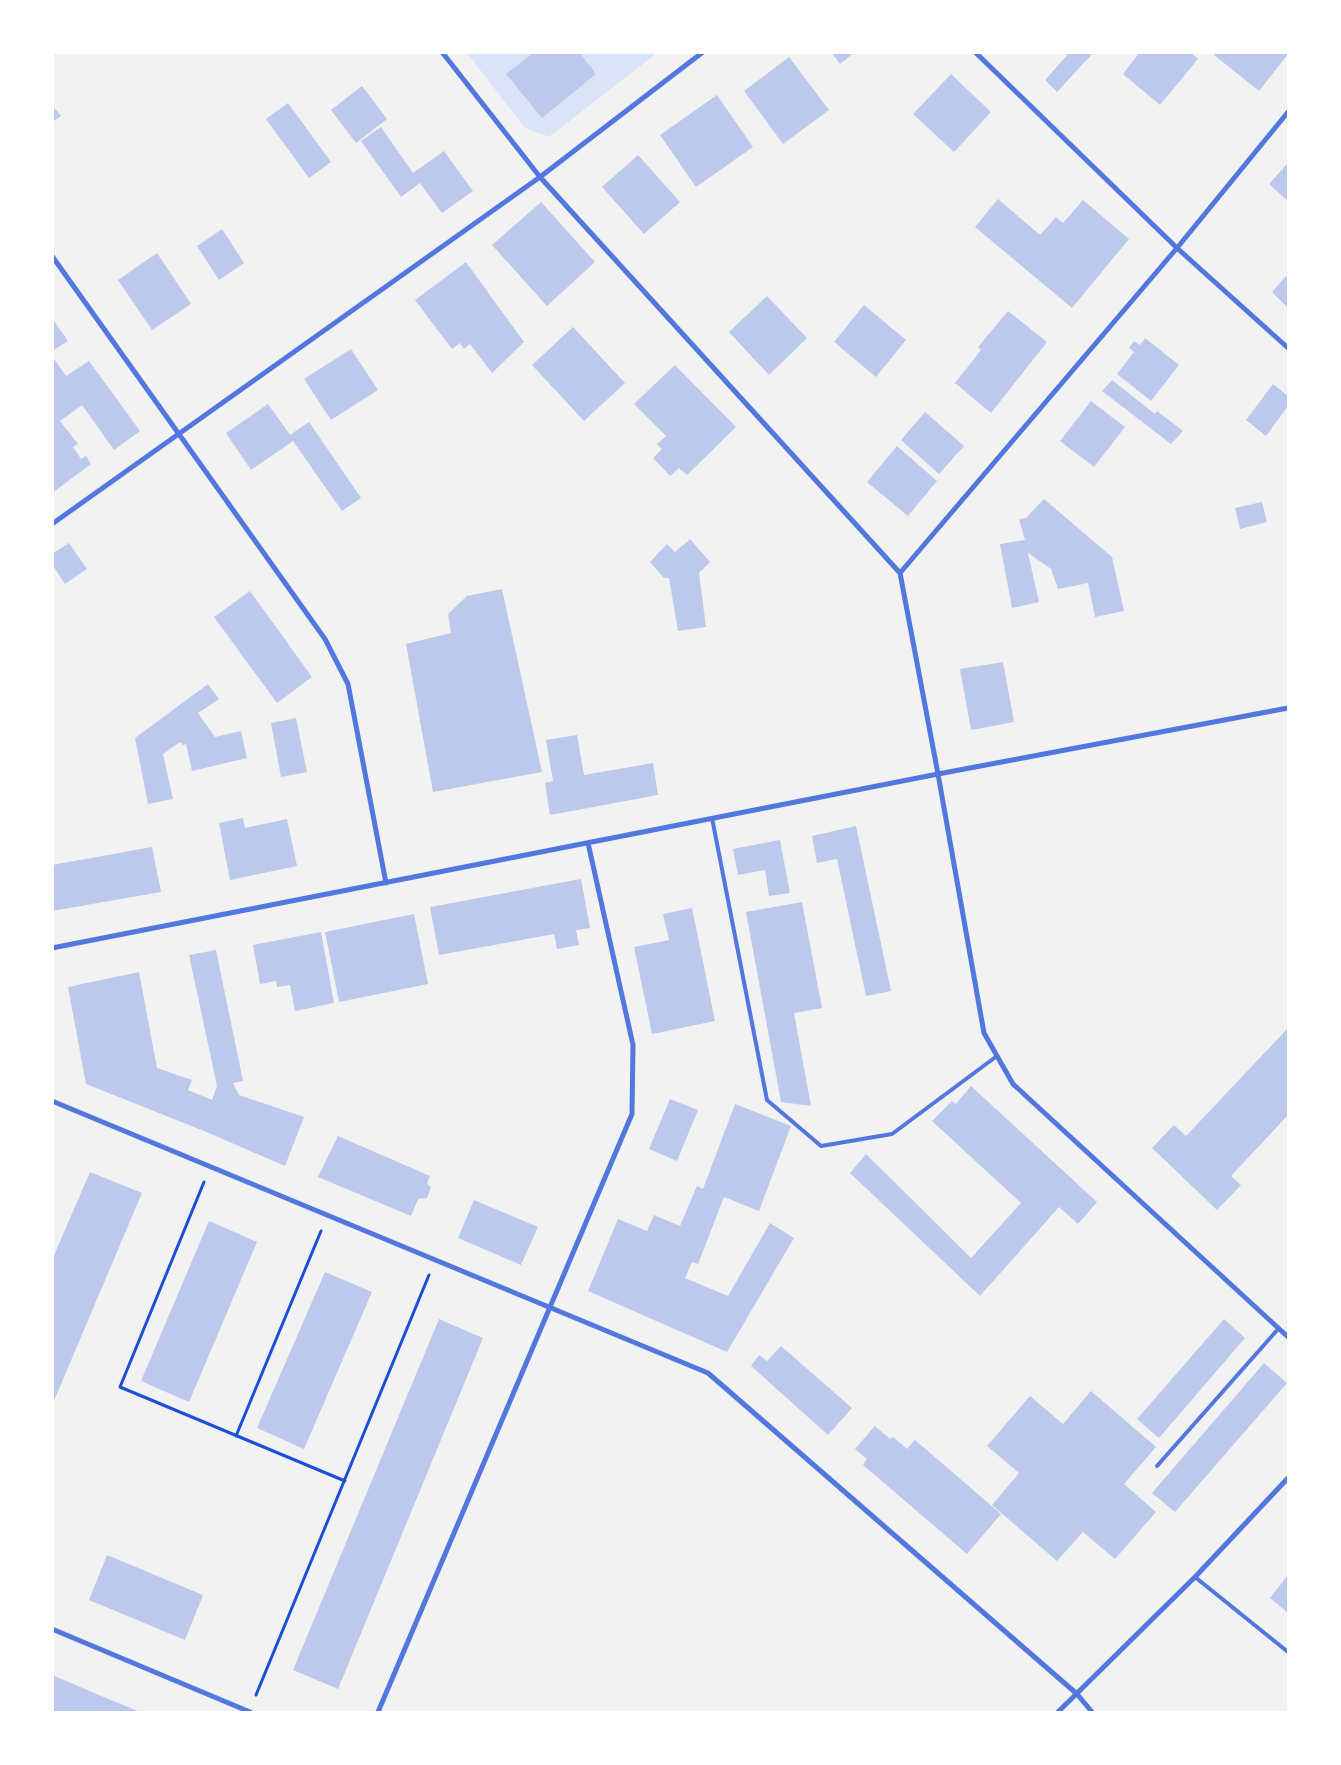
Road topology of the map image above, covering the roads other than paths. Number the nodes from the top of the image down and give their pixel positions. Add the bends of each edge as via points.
1 (442, 52) edge
2 (703, 52) edge
3 (975, 52) edge
4 (1288, 112) edge
5 (540, 178) junction
6 (1178, 248) junction
7 (52, 256) edge
8 (1288, 348) edge
9 (178, 435) junction
10 (52, 524) edge
11 (900, 572) junction
12 (1288, 708) edge
13 (938, 774) junction
14 (712, 818) junction
15 (588, 843) junction
16 (386, 883) junction
17 (52, 948) edge
18 (997, 1056) junction
19 (52, 1101) edge
20 (549, 1308) junction
21 (1278, 1328) junction
22 (1288, 1337) edge
23 (1157, 1466) dead end
24 (1288, 1478) edge
25 (1195, 1577) junction
26 (52, 1629) edge
27 (1288, 1652) edge
28 (1077, 1694) junction
29 (249, 1712) edge
30 (378, 1712) edge
31 (1058, 1712) edge
32 (1092, 1712) edge

1 - 5 street
2 - 5 street
3 - 6 street
4 - 6 street
5 - 9 street
5 - 11 street
6 - 8 street
6 - 11 street
7 - 9 street
9 - 10 street
9 - 16 street via 325,639 348,684
11 - 13 street
12 - 13 street
13 - 14 street
13 - 18 street via 984,1033
14 - 15 street
14 - 18 lane via 768,1100 821,1146 892,1134
15 - 16 street
15 - 20 street via 633,1045 632,1114
16 - 17 street
18 - 21 street via 1013,1084
19 - 20 street
20 - 28 street via 708,1373
20 - 30 street
21 - 22 street
21 - 23 lane
24 - 25 street
25 - 27 lane
25 - 28 street
26 - 29 street
28 - 31 street
28 - 32 street

